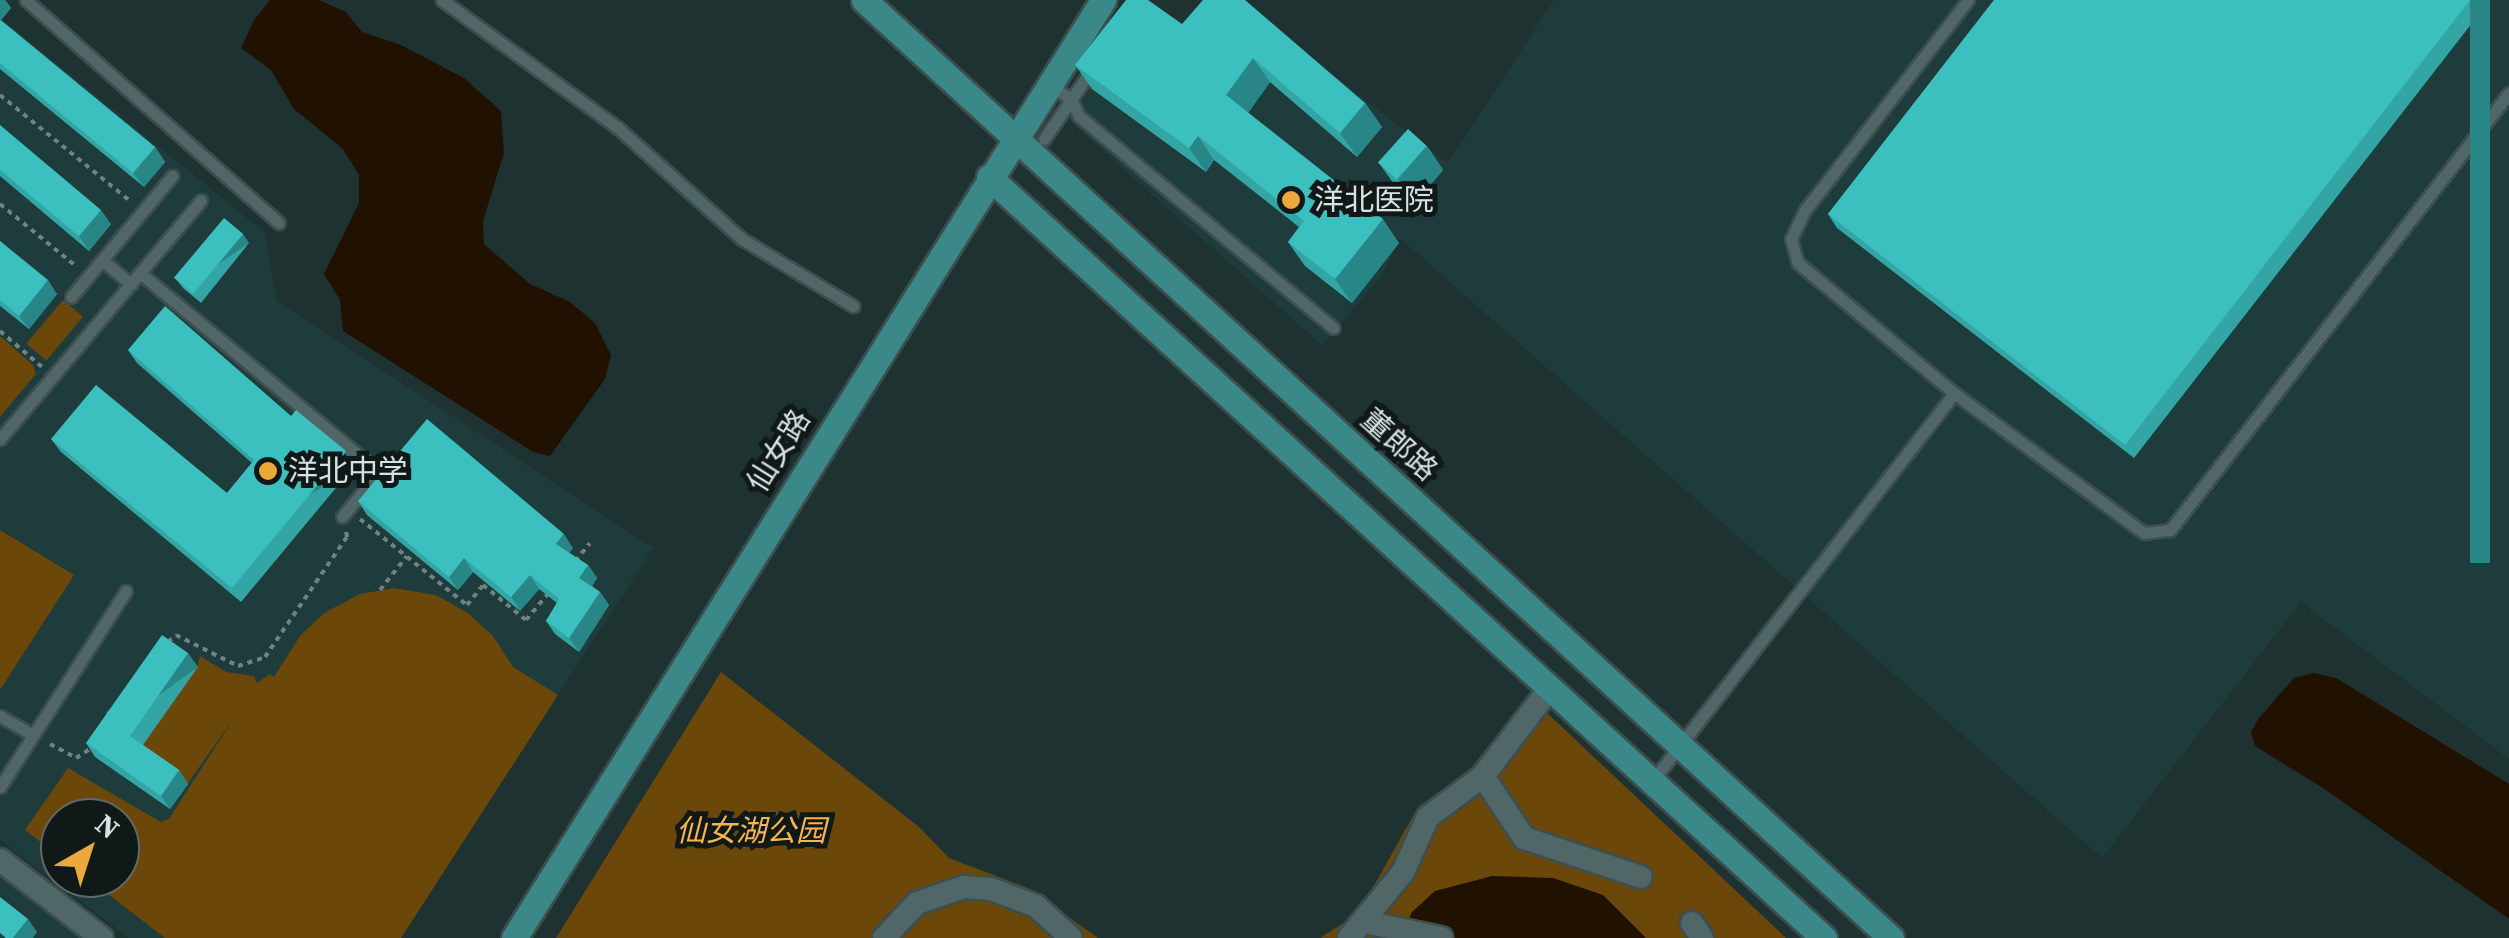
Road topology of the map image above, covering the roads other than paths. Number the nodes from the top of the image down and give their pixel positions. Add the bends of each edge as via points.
1 (26, 0) edge
2 (442, 0) edge
3 (864, 0) edge
4 (1103, 0) edge
5 (1968, 0) edge
6 (1101, 57) edge
7 (1048, 84) junction
8 (2509, 92) edge
9 (1071, 99) junction
10 (1014, 137) junction
11 (1044, 139) dead end
12 (172, 176) dead end
13 (988, 176) junction
14 (201, 200) dead end
15 (279, 223) dead end
16 (102, 260) junction
17 (140, 272) junction
18 (131, 284) junction
19 (72, 296) dead end
20 (853, 306) dead end
21 (1333, 328) dead end
22 (1954, 393) junction
23 (0, 440) edge
24 (345, 513) road end
25 (126, 592) dead end
26 (1550, 688) junction
27 (0, 716) edge
28 (33, 735) junction
29 (1679, 745) junction
30 (1482, 776) junction
31 (1652, 781) junction
32 (0, 786) edge
33 (0, 860) edge
34 (1641, 877) dead end
35 (1357, 930) edge
36 (102, 938) edge
37 (514, 938) edge
38 (884, 938) edge
39 (1071, 938) edge
40 (1442, 938) edge
41 (1824, 938) edge
42 (1891, 938) edge

1 - 15 lane
2 - 20 lane via 618,126 742,239
3 - 10 street, 董郎路
4 - 7 street, 仙女路
5 - 22 lane via 1805,210 1790,239 1798,264
6 - 9 lane
7 - 9 lane
7 - 10 street, 仙女路
8 - 22 lane via 2170,530 2144,533
9 - 11 lane
9 - 21 lane via 1079,116
10 - 13 street, 仙女路
10 - 29 street, 董郎路
12 - 16 lane
13 - 26 street
13 - 37 street, 仙女路
14 - 17 lane
16 - 18 lane
16 - 19 lane
17 - 18 lane
17 - 24 lane via 378,472
18 - 23 lane
22 - 29 lane
25 - 28 lane
26 - 30 street
26 - 31 street
27 - 28 lane
28 - 32 lane
29 - 31 lane
29 - 42 street, 董郎路
30 - 34 street via 1524,838
30 - 35 street via 1428,817 1403,872
31 - 41 street
33 - 36 street
35 - 40 street via 1394,926
38 - 39 street via 917,902 964,887 1036,906

